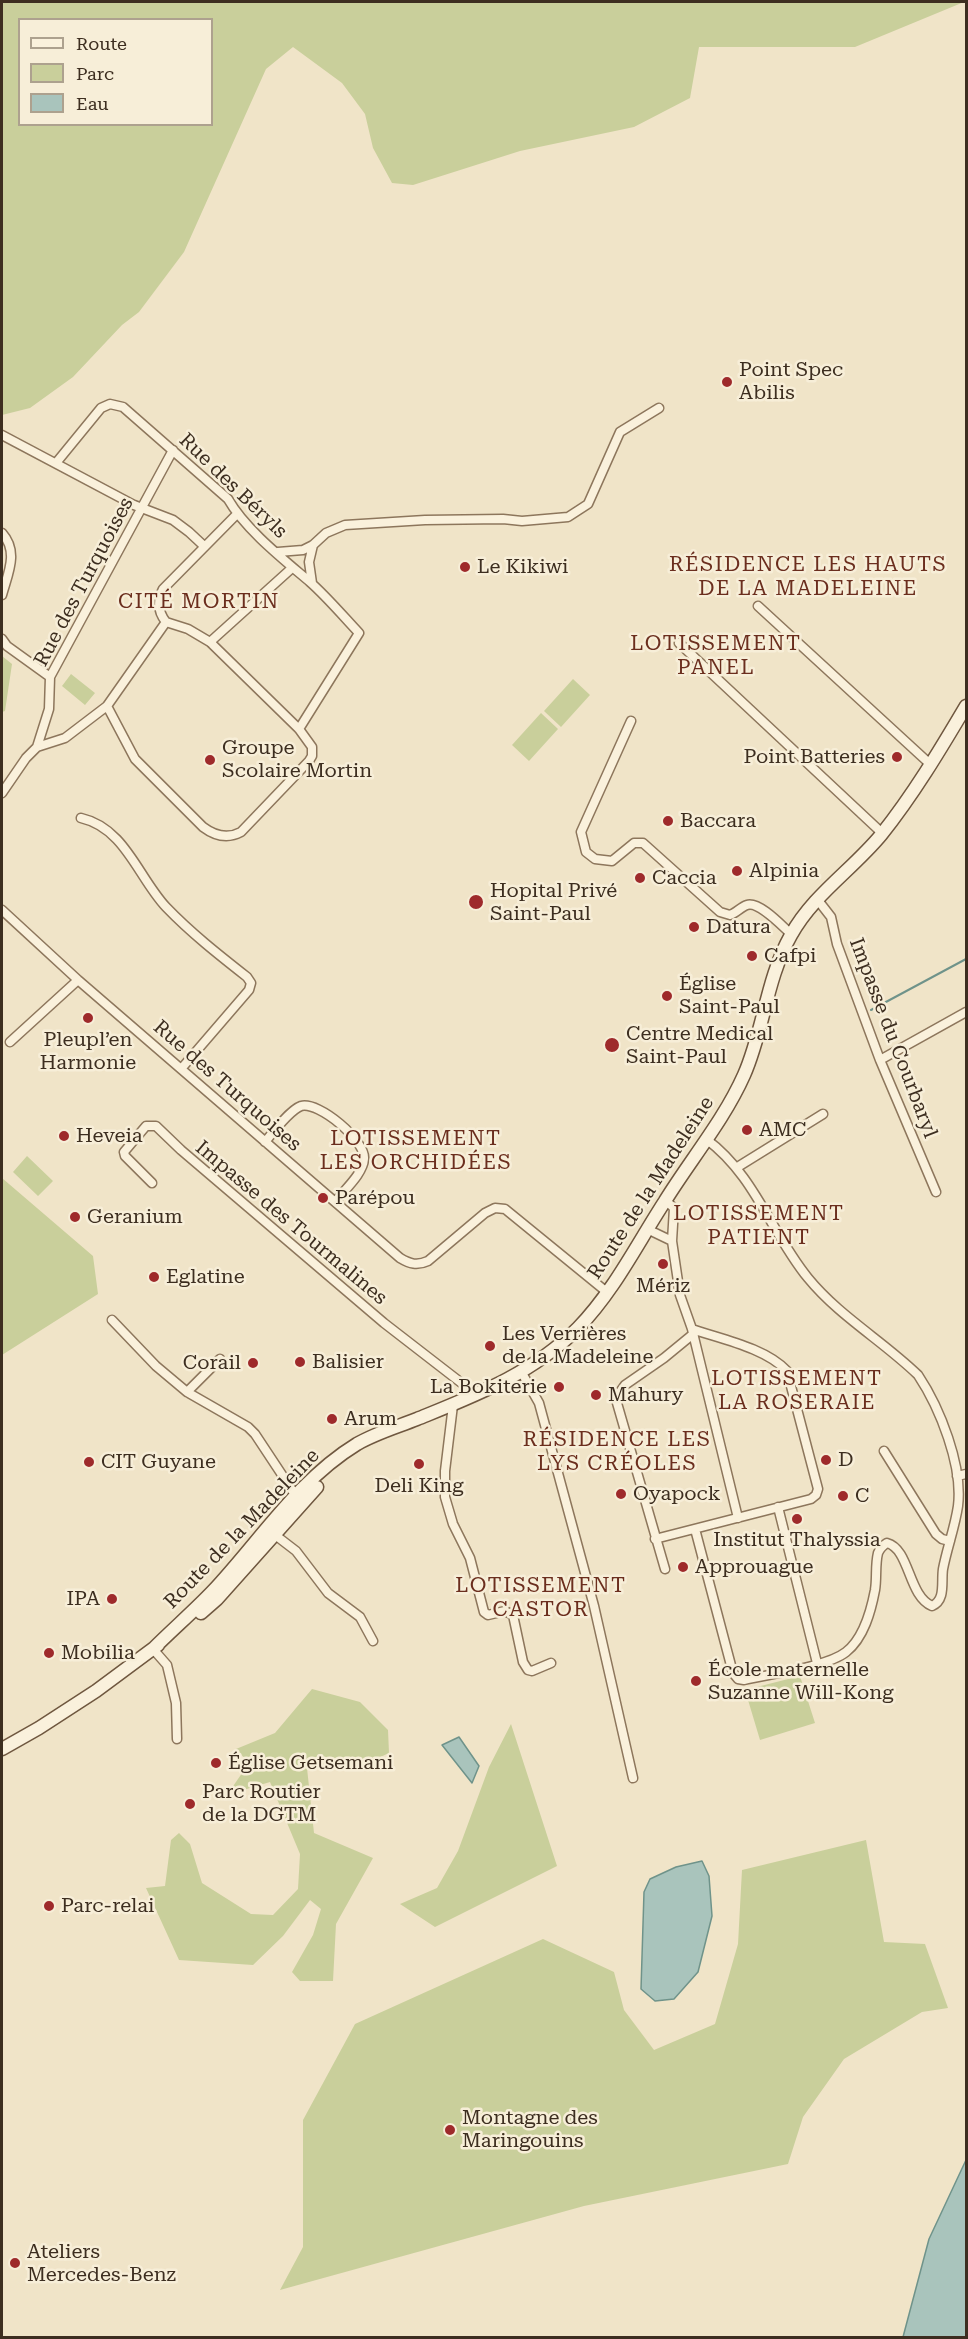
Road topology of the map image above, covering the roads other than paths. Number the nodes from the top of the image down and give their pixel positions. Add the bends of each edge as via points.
1 (659, 408) dead end
2 (2, 435) edge
3 (173, 450) junction
4 (56, 463) junction
5 (142, 509) junction
6 (237, 514) junction
7 (2, 533) edge
8 (313, 545) junction
9 (204, 546) junction
10 (278, 552) junction
11 (292, 568) junction
12 (312, 583) junction
13 (2, 595) edge
14 (758, 606) dead end
15 (166, 622) junction
16 (2, 639) edge
17 (210, 642) junction
18 (679, 643) dead end
19 (50, 677) junction
20 (107, 706) junction
21 (966, 706) edge
22 (631, 722) dead end
23 (299, 729) junction
24 (37, 747) junction
25 (930, 764) junction
26 (2, 793) edge
27 (81, 818) dead end
28 (882, 833) junction
29 (817, 899) junction
30 (2, 910) edge
31 (791, 934) junction
32 (78, 980) junction
33 (966, 1012) edge
34 (10, 1042) dead end
35 (880, 1060) junction
36 (180, 1069) junction
37 (823, 1114) dead end
38 (706, 1139) junction
39 (265, 1142) junction
40 (736, 1168) junction
41 (152, 1183) dead end
42 (936, 1192) dead end
43 (665, 1200) junction
44 (336, 1201) junction
45 (647, 1229) junction
46 (672, 1240) junction
47 (608, 1293) junction
48 (112, 1320) dead end
49 (692, 1332) junction
50 (220, 1359) dead end
51 (522, 1373) junction
52 (187, 1392) junction
53 (477, 1395) junction
54 (453, 1405) junction
55 (396, 1427) junction
56 (884, 1451) dead end
57 (966, 1474) edge
58 (957, 1476) junction
59 (296, 1496) junction
60 (778, 1507) junction
61 (738, 1518) junction
62 (695, 1529) junction
63 (271, 1532) junction
64 (655, 1539) junction
65 (950, 1541) junction
66 (664, 1569) dead end
67 (374, 1641) dead end
68 (153, 1649) junction
69 (551, 1663) dead end
70 (817, 1663) junction
71 (177, 1739) dead end
72 (2, 1749) edge
73 (633, 1778) dead end

1 - 8 street via 620,432 588,504 568,517 345,525 326,533
2 - 4 street
3 - 4 street, Rue des Béryls via 127,410 110,404 101,408
3 - 5 street, Rue des Turquoises
3 - 6 street, Rue des Béryls via 228,499
4 - 5 street
5 - 9 street via 179,523
5 - 19 street, Rue des Turquoises
6 - 9 street
6 - 10 street, Rue des Béryls
7 - 13 street via 12,552
8 - 10 street
8 - 12 street via 309,562
9 - 15 street via 161,594 159,607
10 - 11 street, Rue des Béryls
11 - 12 street, Rue des Béryls
11 - 17 street
12 - 23 street, Rue des Béryls via 359,633
14 - 25 street
15 - 17 street
15 - 20 street
16 - 19 street
17 - 23 street
18 - 28 street
19 - 24 street, Rue des Turquoises via 48,716
20 - 23 street via 135,759 203,827 224,836 241,832 309,761 312,747
20 - 24 street via 65,738
21 - 25 main road, Route de la Madeleine
22 - 31 street via 581,832 586,852 595,859 612,861 634,843 643,843 720,912 730,915 754,905
24 - 26 street, Rue des Turquoises
25 - 28 main road, Route de la Madeleine
27 - 36 street via 97,823 111,834 166,907 250,981 249,990
28 - 29 main road, Route de la Madeleine
29 - 31 main road, Route de la Madeleine
29 - 35 street, Impasse du Courbaryl via 831,917 837,945
30 - 32 street, Rue des Turquoises
31 - 38 main road, Route de la Madeleine via 774,972 743,1076
32 - 34 street
32 - 36 street, Rue des Turquoises
33 - 35 street
35 - 42 street, Impasse du Courbaryl
36 - 39 street, Rue des Turquoises
37 - 40 street
38 - 40 street
38 - 43 main road, Route de la Madeleine
39 - 44 street, Rue des Turquoises
39 - 44 street via 304,1106 318,1109 342,1127 361,1144 364,1159
40 - 58 street via 808,1278 918,1376 938,1414
41 - 53 street, Impasse des Tourmalines via 123,1152 151,1125 384,1323
43 - 45 main road, Route de la Madeleine
43 - 46 street via 674,1208
44 - 47 street, Rue des Turquoises via 400,1258 420,1265 485,1213 505,1209
45 - 46 street
45 - 47 main road, Route de la Madeleine
46 - 49 street
47 - 51 main road, Route de la Madeleine via 564,1341
48 - 52 street
49 - 60 street via 761,1353 787,1371 818,1486 811,1499
49 - 61 street
49 - 64 street via 664,1358 625,1385 618,1397
50 - 52 street
51 - 53 main road, Route de la Madeleine
51 - 73 street via 539,1403 594,1606
52 - 59 street via 248,1427
53 - 54 main road, Route de la Madeleine
54 - 55 main road, Route de la Madeleine
54 - 69 street via 445,1497 470,1558 484,1612 488,1615 505,1611 513,1615 528,1670
55 - 59 main road, Route de la Madeleine via 372,1436 342,1455
55 - 63 main road, Route de la Madeleine via 333,1471
56 - 65 street via 936,1534
57 - 58 street
58 - 65 street via 958,1506
59 - 63 main road, Route de la Madeleine
60 - 61 street
60 - 70 street
61 - 62 street
62 - 64 street
62 - 70 street via 733,1673 738,1679
63 - 67 street via 296,1551 328,1593 360,1617
63 - 68 main road, Route de la Madeleine
64 - 66 street
65 - 70 street via 942,1597 932,1606 920,1598 893,1545 881,1547 875,1590 860,1637 847,1651
68 - 71 street via 167,1665 176,1703
68 - 72 main road, Route de la Madeleine via 86,1697

